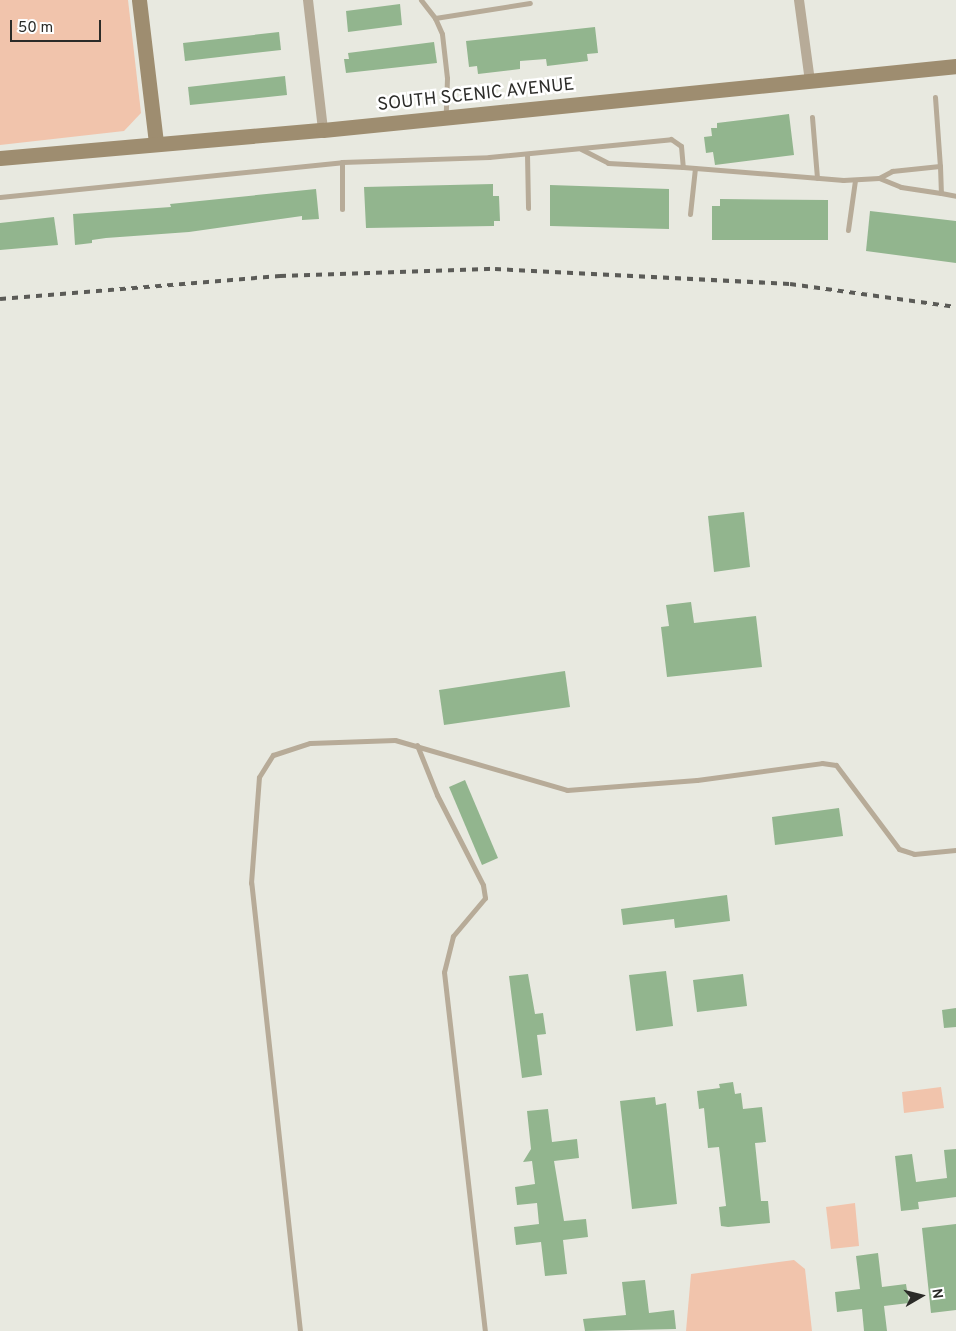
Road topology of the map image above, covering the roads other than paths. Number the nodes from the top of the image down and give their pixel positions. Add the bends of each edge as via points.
1 (140, 0) edge
2 (308, 0) edge
3 (421, 0) edge
4 (799, 0) edge
5 (530, 3) dead end
6 (435, 18) junction
7 (956, 66) edge
8 (810, 81) junction
9 (934, 98) dead end
10 (812, 117) dead end
11 (446, 118) junction
12 (323, 130) junction
13 (156, 143) junction
14 (580, 149) junction
15 (527, 154) junction
16 (0, 158) edge
17 (342, 162) junction
18 (940, 166) junction
19 (683, 167) junction
20 (695, 168) junction
21 (817, 178) junction
22 (879, 178) junction
23 (855, 180) junction
24 (941, 193) junction
25 (956, 196) edge
26 (0, 197) edge
27 (528, 208) dead end
28 (342, 209) dead end
29 (690, 214) dead end
30 (848, 230) dead end
31 (417, 745) junction
32 (956, 850) edge
33 (300, 1331) edge
34 (484, 1331) edge

1 - 13 main road
2 - 12 street
3 - 6 lane
4 - 8 street
5 - 6 lane
6 - 11 lane via 442,34 447,78
7 - 8 main road, SOUTH SCENIC AVENUE
8 - 11 main road, SOUTH SCENIC AVENUE
9 - 18 lane
10 - 21 lane
11 - 12 main road, SOUTH SCENIC AVENUE
12 - 13 main road, SOUTH SCENIC AVENUE
13 - 16 main road, SOUTH SCENIC AVENUE
14 - 15 lane
14 - 19 lane via 608,163
14 - 19 lane via 671,139 681,146
15 - 17 lane
15 - 27 lane
17 - 26 lane
17 - 28 lane
18 - 22 lane via 892,171
18 - 24 lane
19 - 20 lane
20 - 21 lane
20 - 29 lane
21 - 23 lane
22 - 23 lane
22 - 24 lane via 900,187
23 - 30 lane
24 - 25 lane
31 - 32 lane via 567,790 697,780 808,764 836,765 899,849 914,854
31 - 33 lane via 372,740 310,743 273,755 258,777 251,883 253,921
31 - 34 lane via 437,795 483,885 485,898 453,936 444,972

